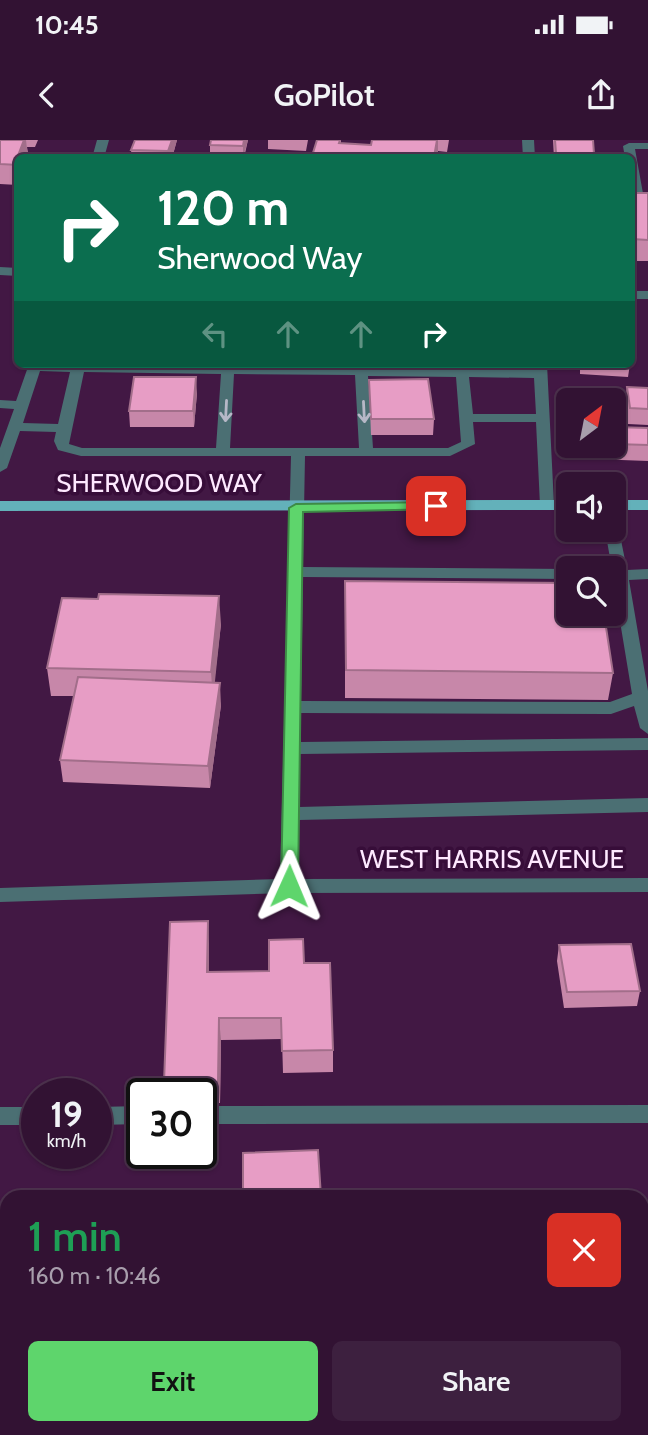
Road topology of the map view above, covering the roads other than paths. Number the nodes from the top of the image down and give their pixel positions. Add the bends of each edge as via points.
1 (648, 146) edge
2 (630, 154) edge
3 (635, 180) edge
4 (639, 200) edge
5 (35, 368) edge
6 (79, 368) joint
7 (540, 369) edge
8 (228, 370) junction
9 (361, 371) junction
10 (462, 373) junction
11 (0, 404) edge
12 (22, 405) junction
13 (466, 418) junction
14 (542, 418) junction
15 (14, 427) junction
16 (64, 428) junction
17 (223, 452) junction
18 (298, 452) junction
19 (366, 452) junction
20 (0, 468) edge
21 (547, 505) junction
22 (556, 505) edge
23 (626, 505) edge
24 (648, 505) edge
25 (0, 506) edge
26 (296, 508) junction
27 (295, 572) junction
28 (556, 574) edge
29 (648, 574) edge
30 (626, 575) edge
31 (626, 613) edge
32 (644, 697) edge
33 (292, 707) junction
34 (648, 728) edge
35 (648, 744) edge
36 (292, 748) junction
37 (648, 804) edge
38 (290, 814) junction
39 (648, 885) edge
40 (289, 886) junction
41 (0, 895) edge
42 (648, 1114) edge
43 (217, 1115) edge
44 (0, 1116) edge
45 (21, 1116) edge

1 - 2 street via 629,146
3 - 4 street
5 - 12 street
6 - 8 street
6 - 16 street
7 - 10 street
7 - 14 street
8 - 9 street
8 -> 17 street
9 - 10 street
9 -> 19 street
10 - 13 street
11 - 12 street
12 - 15 street
13 - 14 street
13 - 19 street via 468,444 457,451
14 - 21 street
15 - 16 street
15 - 20 street
16 - 17 street via 63,447 72,451
17 - 18 street
18 - 19 street
18 - 26 street
21 - 22 main road, SHERWOOD WAY
21 - 26 main road, SHERWOOD WAY
23 - 24 main road
25 - 26 main road, SHERWOOD WAY
26 - 27 street
27 - 28 street
27 - 33 street
29 - 30 street
31 - 32 street
32 - 33 street via 611,708
32 - 34 street
33 - 36 street
35 - 36 street
36 - 38 street
37 - 38 street
38 - 40 street
39 - 40 street, WEST HARRIS AVENUE
40 - 41 street, WEST HARRIS AVENUE
42 - 43 street
44 - 45 street

